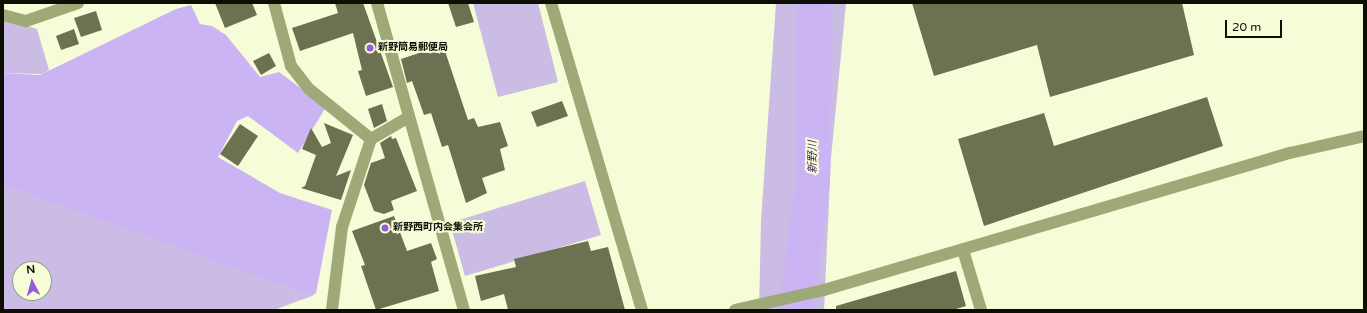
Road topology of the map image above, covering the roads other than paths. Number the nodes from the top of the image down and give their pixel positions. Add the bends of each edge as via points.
1 (78, 3) edge
2 (274, 3) edge
3 (377, 3) edge
4 (551, 3) edge
5 (3, 15) edge
6 (409, 117) junction
7 (1364, 136) edge
8 (371, 138) junction
9 (963, 250) junction
10 (332, 310) edge
11 (464, 310) edge
12 (642, 310) edge
13 (735, 310) edge
14 (981, 310) edge

1 - 5 street via 26,21
2 - 8 street via 291,66 309,90
3 - 6 street
4 - 12 street
6 - 8 street
6 - 11 street
7 - 9 street via 1290,153
8 - 10 street via 342,228
9 - 13 street via 824,290
9 - 14 street

